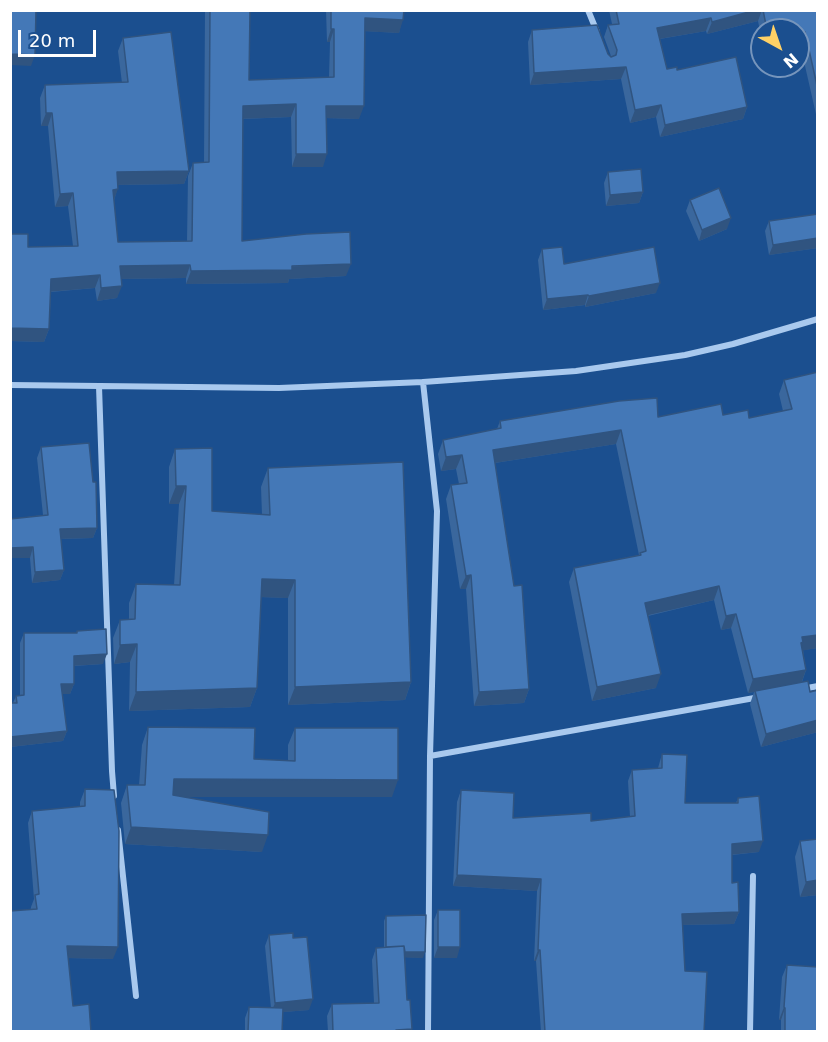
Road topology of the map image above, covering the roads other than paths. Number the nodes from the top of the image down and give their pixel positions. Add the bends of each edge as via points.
1 (588, 10) edge
2 (600, 43) edge
3 (818, 320) edge
4 (423, 382) junction
5 (10, 385) edge
6 (99, 386) junction
7 (818, 686) edge
8 (795, 690) edge
9 (773, 694) edge
10 (430, 756) junction
11 (116, 807) edge
12 (117, 819) edge
13 (753, 876) dead end
14 (136, 996) dead end
15 (428, 1032) edge
16 (750, 1032) edge

1 - 2 street
3 - 4 street via 733,344 628,364
4 - 6 street via 279,388
4 - 10 street via 437,511
5 - 6 street
6 - 11 street
7 - 8 street
9 - 10 street
10 - 15 street
12 - 14 street
13 - 16 street

